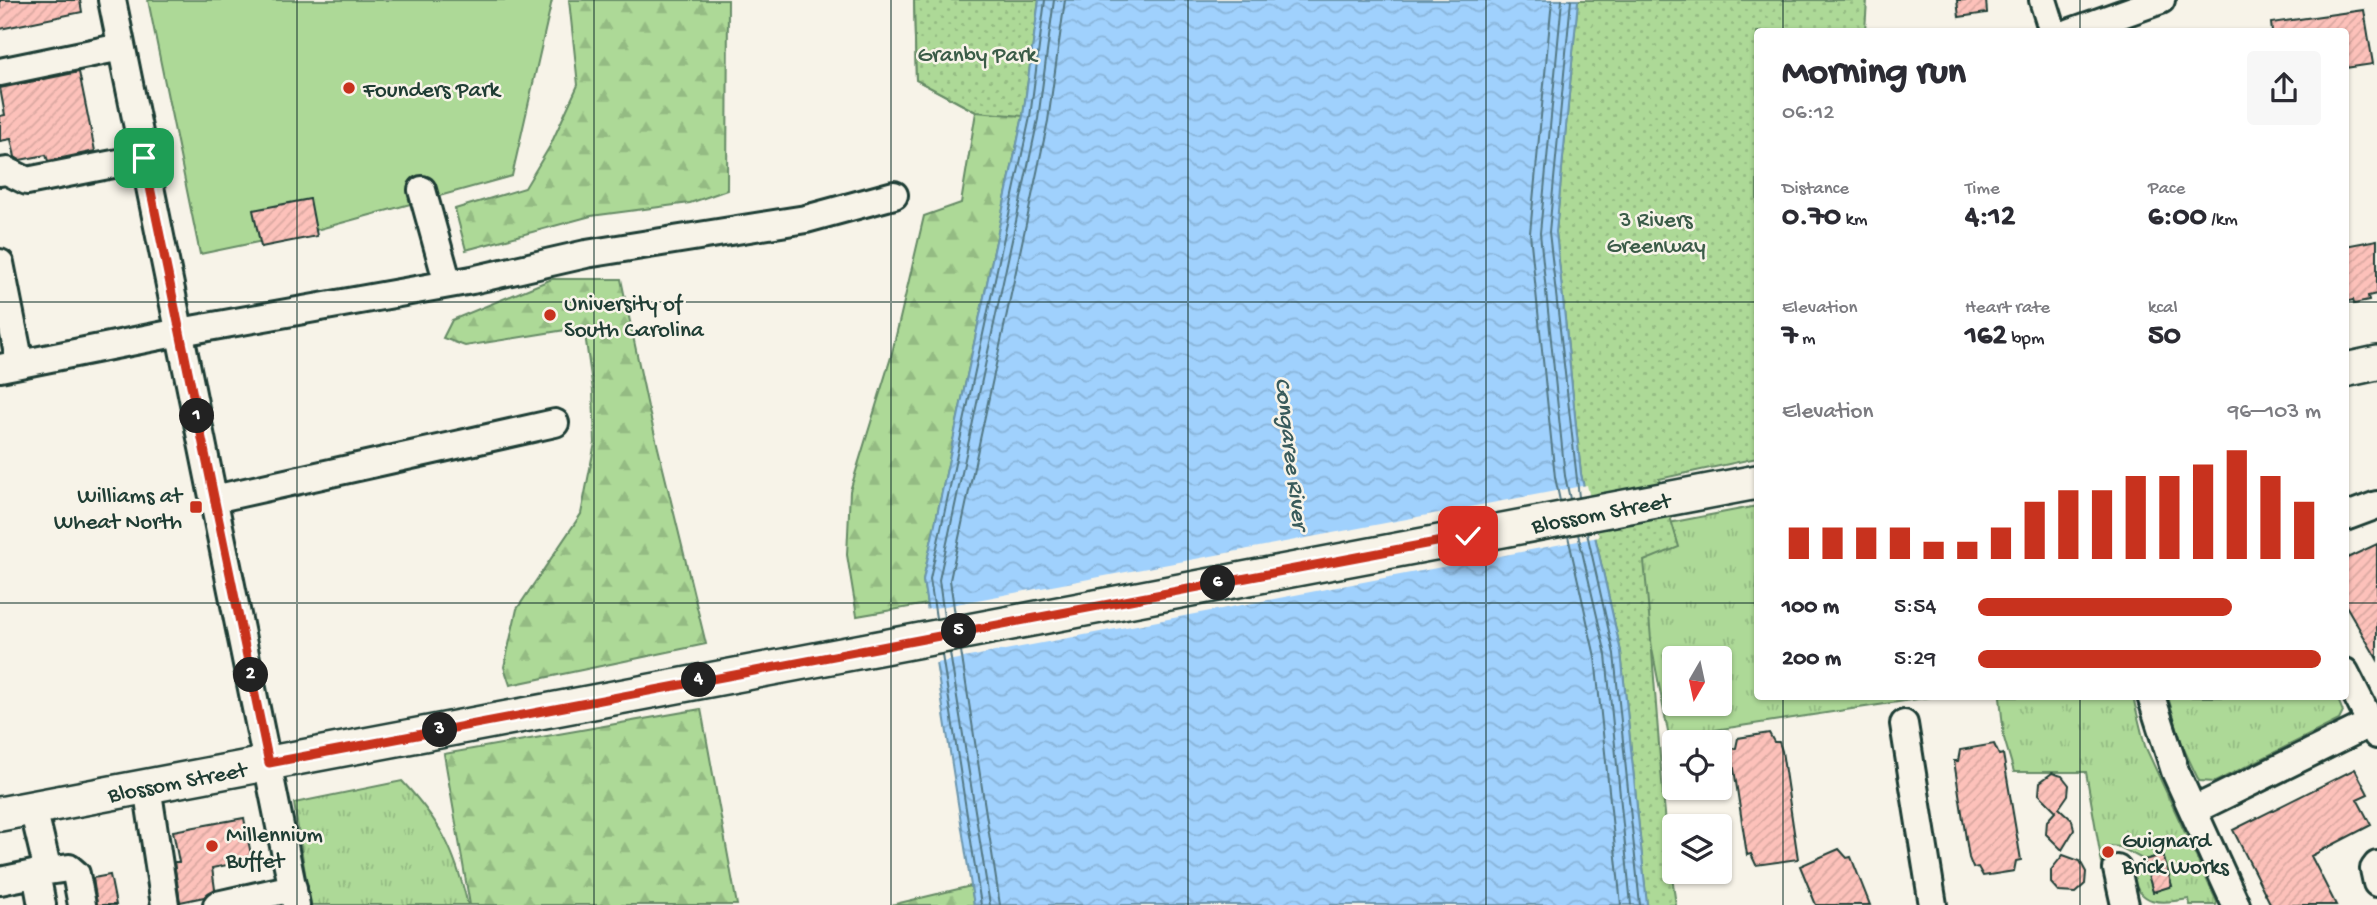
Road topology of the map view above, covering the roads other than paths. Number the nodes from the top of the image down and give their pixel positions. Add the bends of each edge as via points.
1 (111, 0) edge
2 (2043, 0) edge
3 (2161, 0) edge
4 (2052, 28) edge
5 (2082, 28) edge
6 (121, 47) junction
7 (0, 72) edge
8 (144, 158) junction
9 (0, 172) edge
10 (422, 190) dead end
11 (894, 195) dead end
12 (0, 263) edge
13 (448, 284) junction
14 (180, 332) junction
15 (2377, 363) edge
16 (10, 366) edge
17 (2349, 368) edge
18 (555, 423) dead end
19 (1754, 483) edge
20 (214, 499) junction
21 (2377, 505) edge
22 (2349, 516) edge
23 (2349, 679) edge
24 (2152, 700) edge
25 (1904, 724) dead end
26 (2375, 726) edge
27 (269, 763) junction
28 (147, 786) junction
29 (33, 808) junction
30 (2194, 810) junction
31 (0, 814) edge
32 (2377, 864) edge
33 (2117, 869) dead end
34 (42, 872) junction
35 (0, 881) edge
36 (2377, 883) edge
37 (294, 897) edge
38 (42, 905) edge
39 (82, 905) edge
40 (165, 905) edge
41 (218, 905) edge
42 (1933, 905) edge
43 (2125, 905) edge
44 (2236, 905) edge

1 - 6 street
2 - 4 street
3 - 5 street
6 - 7 street
6 - 8 street
8 - 9 street via 27,181
8 - 14 street
10 - 13 street
11 - 13 street via 806,219 586,254
12 - 16 street
13 - 14 street
14 - 16 street
14 - 20 street
15 - 17 main road
18 - 20 street
19 - 27 main road, Blossom Street
20 - 27 street
21 - 22 street
23 - 26 street
24 - 30 street via 2165,746
25 - 42 street
26 - 30 street
27 - 28 main road, Blossom Street
27 - 37 street
28 - 29 main road, Blossom Street
28 - 40 street
29 - 31 main road, Blossom Street
29 - 34 street
30 - 44 street
32 - 36 street
33 - 43 street
34 - 35 street
34 - 38 street
34 - 39 street via 69,868 76,874
37 - 41 street

